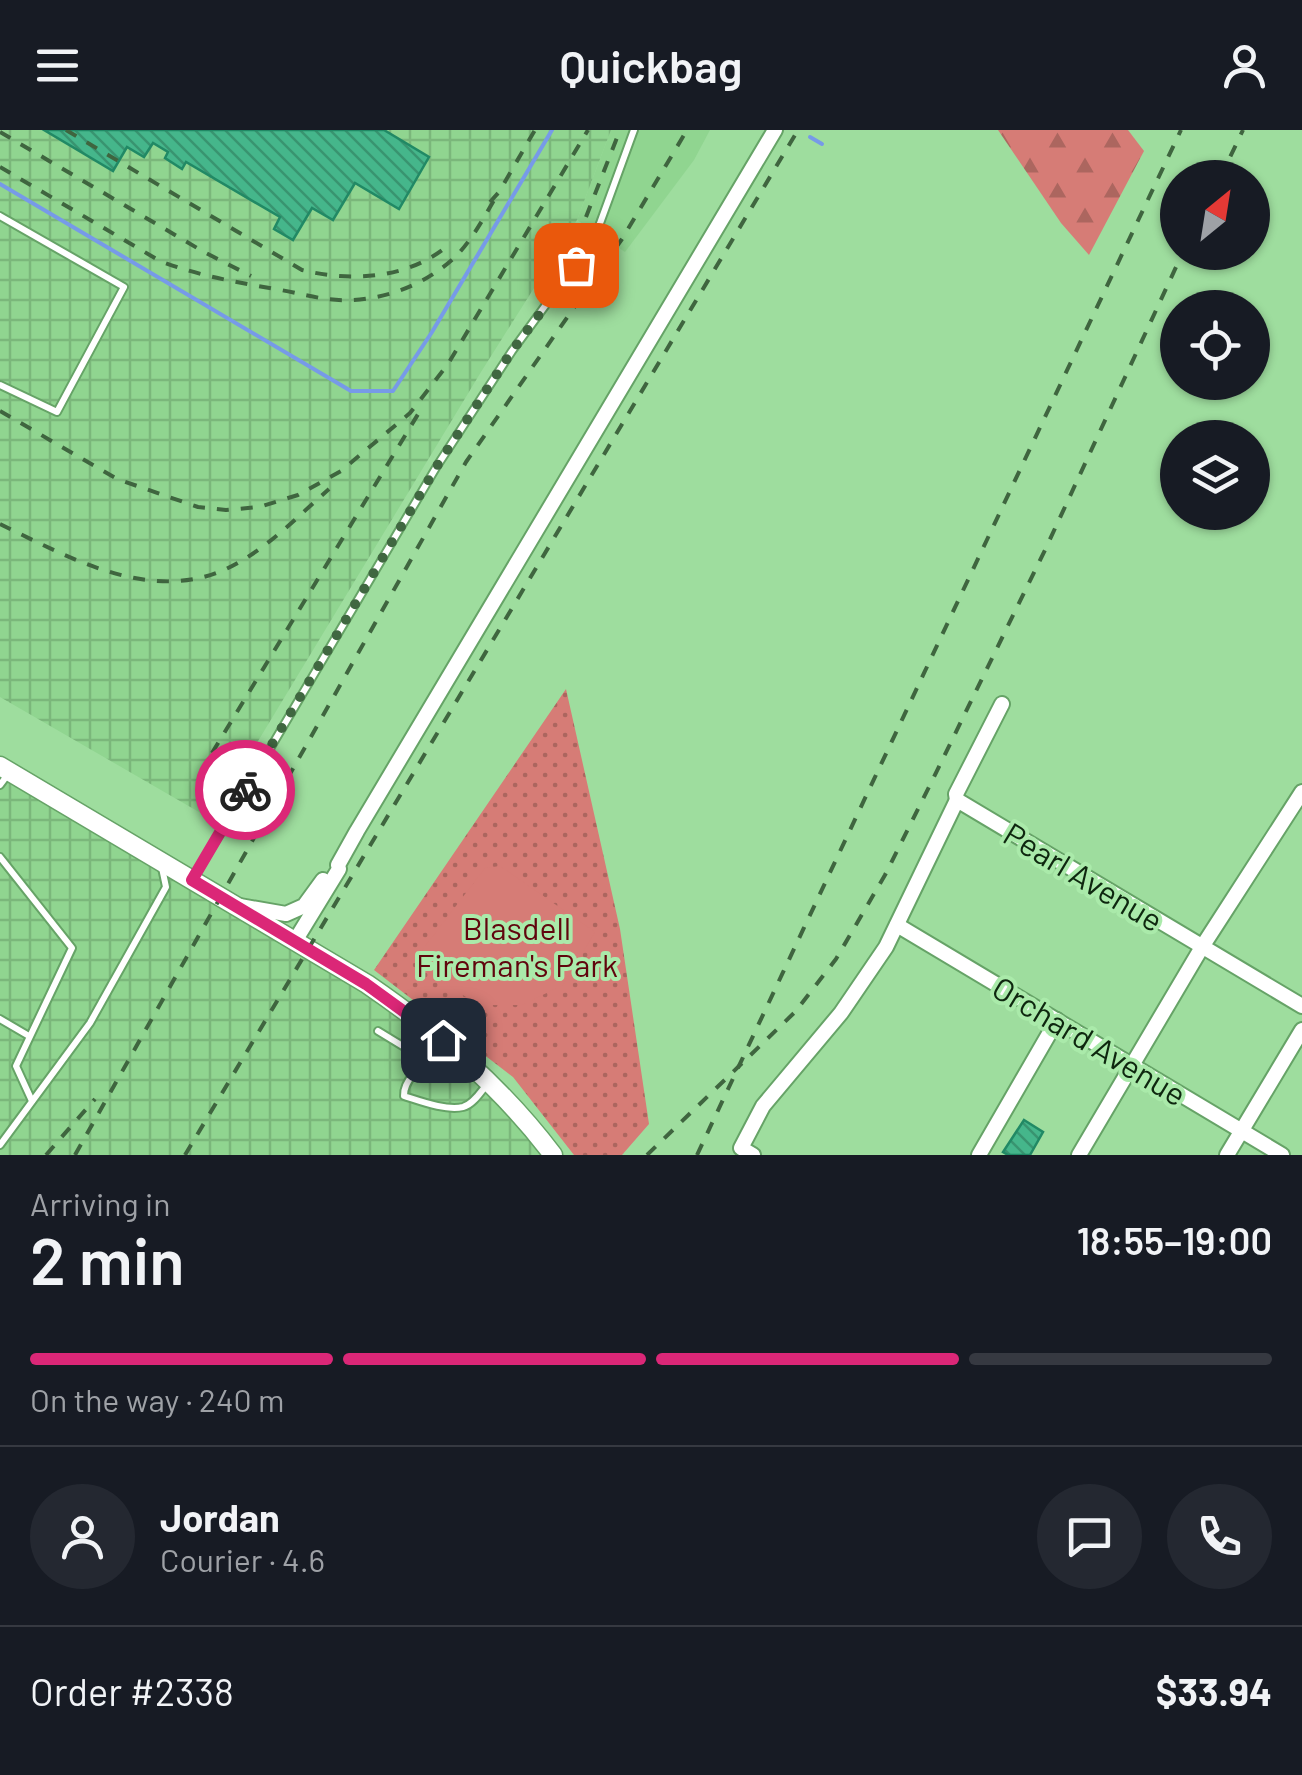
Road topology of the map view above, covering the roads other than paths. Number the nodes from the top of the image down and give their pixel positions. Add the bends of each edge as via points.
1 (634, 130) edge
2 (775, 130) edge
3 (0, 216) edge
4 (0, 385) edge
5 (1002, 704) dead end
6 (3, 774) edge
7 (1302, 792) edge
8 (957, 800) junction
9 (0, 856) edge
10 (160, 862) junction
11 (338, 865) junction
12 (192, 880) junction
13 (234, 905) junction
14 (897, 925) junction
15 (295, 941) junction
16 (1202, 947) junction
17 (1302, 1006) edge
18 (0, 1019) edge
19 (1057, 1020) junction
20 (1302, 1030) edge
21 (378, 1031) dead end
22 (29, 1036) junction
23 (1132, 1065) junction
24 (489, 1082) junction
25 (32, 1101) junction
26 (1242, 1130) junction
27 (0, 1145) edge
28 (747, 1152) edge
29 (553, 1155) edge
30 (978, 1155) edge
31 (1079, 1155) edge
32 (1227, 1155) edge
33 (1282, 1155) edge

1 - 12 lane via 576,265 437,466
2 - 11 street
3 - 4 lane via 124,287 57,412
5 - 8 street
6 - 10 street
7 - 16 street
8 - 14 street
8 - 16 street, Pearl Avenue
9 - 22 lane via 72,948
10 - 12 street
10 - 25 lane via 166,887 90,1024
11 - 13 street via 304,906 286,914
11 - 15 street
12 - 13 street
13 - 15 street
14 - 19 street, Orchard Avenue
14 - 28 street via 861,986 763,1106
15 - 24 street via 406,1010
16 - 17 street, Pearl Avenue
16 - 23 street
18 - 22 lane
19 - 23 street, Orchard Avenue
19 - 30 street
20 - 26 street
21 - 24 lane via 419,1056 404,1096 464,1107
22 - 25 lane via 16,1066
23 - 26 street, Orchard Avenue
23 - 31 street
24 - 29 street
25 - 27 lane
26 - 32 street
26 - 33 street, Orchard Avenue

